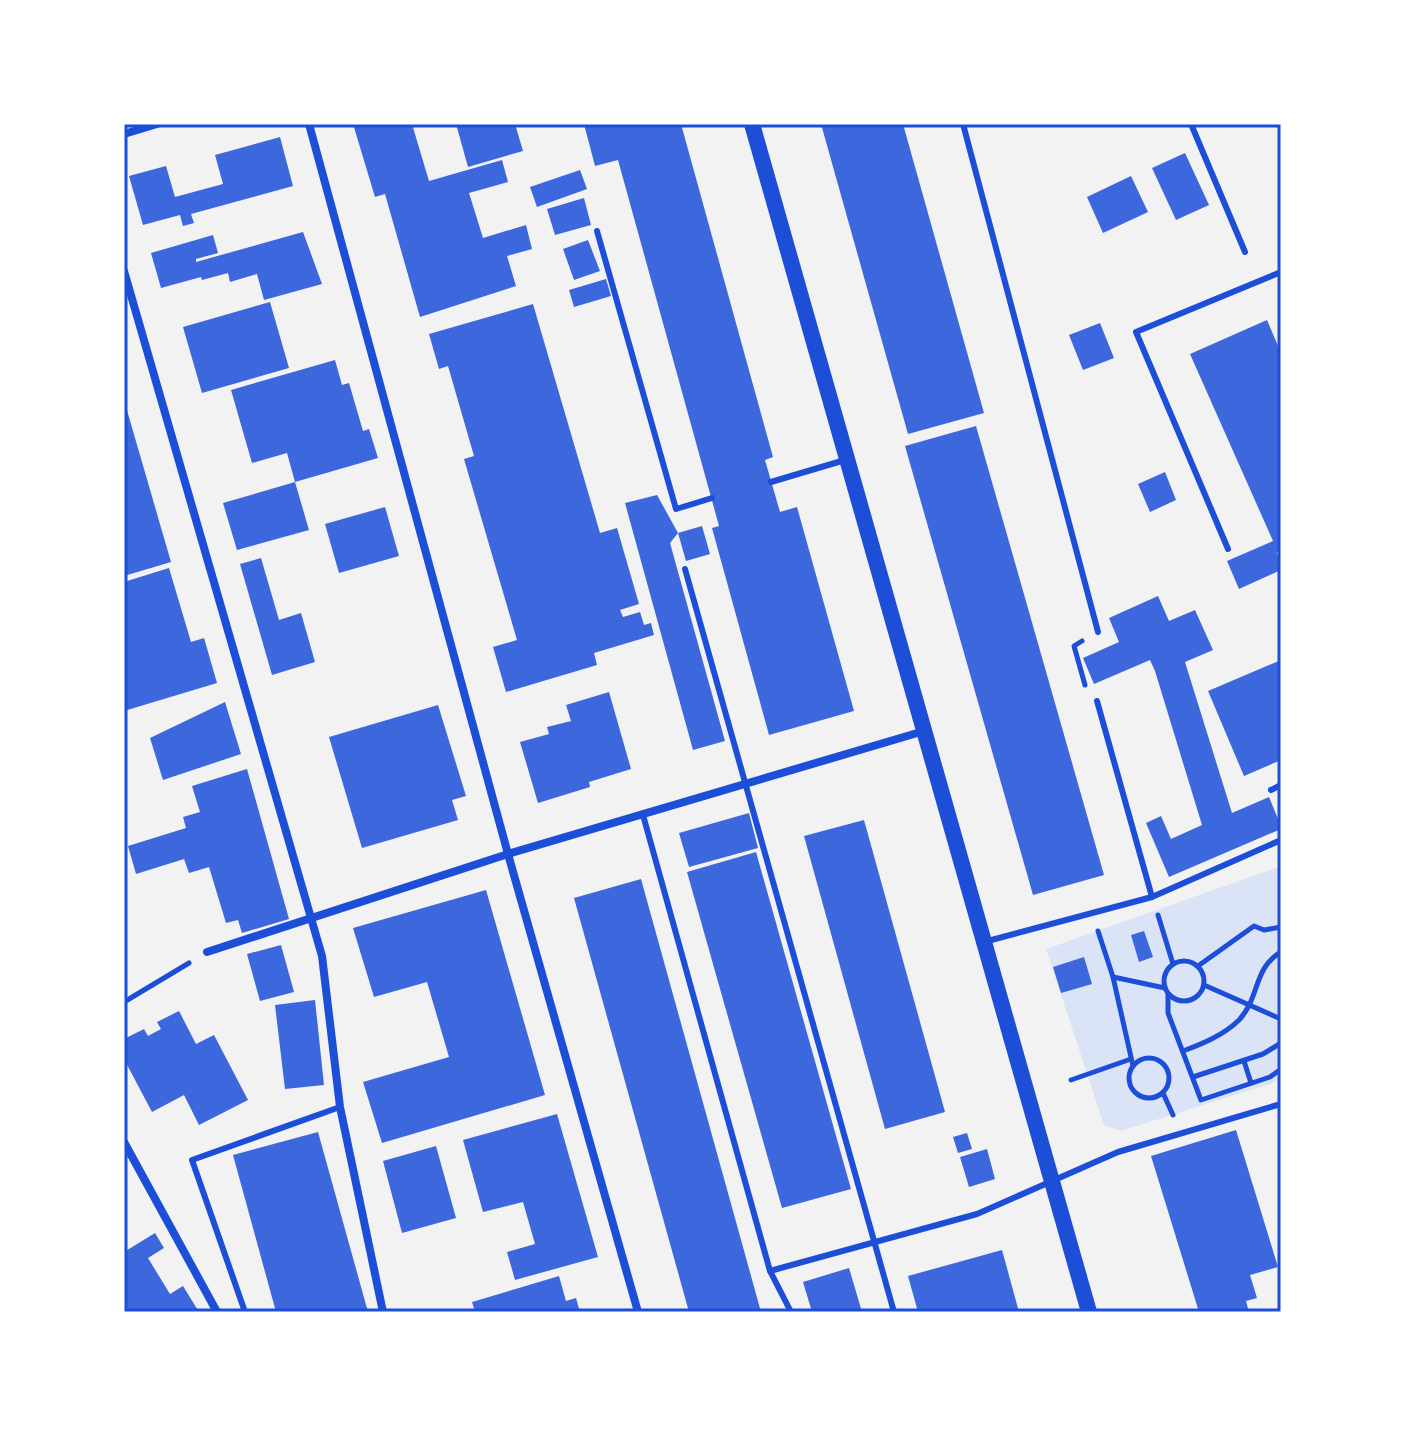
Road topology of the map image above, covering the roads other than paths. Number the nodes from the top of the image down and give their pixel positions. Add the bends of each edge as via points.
1 (157, 124) edge
2 (309, 124) edge
3 (752, 124) edge
4 (963, 124) edge
5 (1191, 124) edge
6 (124, 134) edge
7 (597, 231) dead end
8 (1245, 252) dead end
9 (124, 271) edge
10 (1281, 272) edge
11 (847, 459) junction
12 (771, 482) dead end
13 (712, 498) dead end
14 (1228, 549) dead end
15 (685, 569) dead end
16 (1098, 632) road end
17 (1097, 701) road end
18 (924, 731) junction
19 (747, 784) junction
20 (1281, 785) edge
21 (1271, 790) dead end
22 (643, 815) junction
23 (1281, 840) edge
24 (508, 854) junction
25 (1152, 897) junction
26 (311, 920) junction
27 (984, 942) junction
28 (207, 952) road end
29 (1281, 1104) edge
30 (340, 1107) junction
31 (124, 1142) edge
32 (1053, 1184) junction
33 (872, 1243) junction
34 (770, 1271) junction
35 (217, 1312) edge
36 (245, 1312) edge
37 (383, 1312) edge
38 (638, 1312) edge
39 (791, 1312) edge
40 (894, 1312) edge
41 (1089, 1312) edge

1 - 6 street
2 - 24 street
3 - 11 main road
4 - 16 lane
5 - 8 lane
7 - 13 lane via 676,509
9 - 26 street
10 - 14 lane via 1136,332
11 - 12 lane
11 - 18 main road
15 - 19 lane
17 - 25 lane
18 - 19 street
18 - 27 main road
19 - 22 street
19 - 33 lane
20 - 21 lane
22 - 24 street
22 - 34 lane
23 - 25 lane
24 - 26 street
24 - 38 street
25 - 27 lane
26 - 28 street
26 - 30 street via 322,956
27 - 32 main road
29 - 32 lane via 1118,1152
30 - 36 lane via 192,1160
30 - 37 street
31 - 35 street
32 - 33 lane via 977,1214
32 - 41 main road
33 - 34 lane
33 - 40 lane
34 - 39 lane

